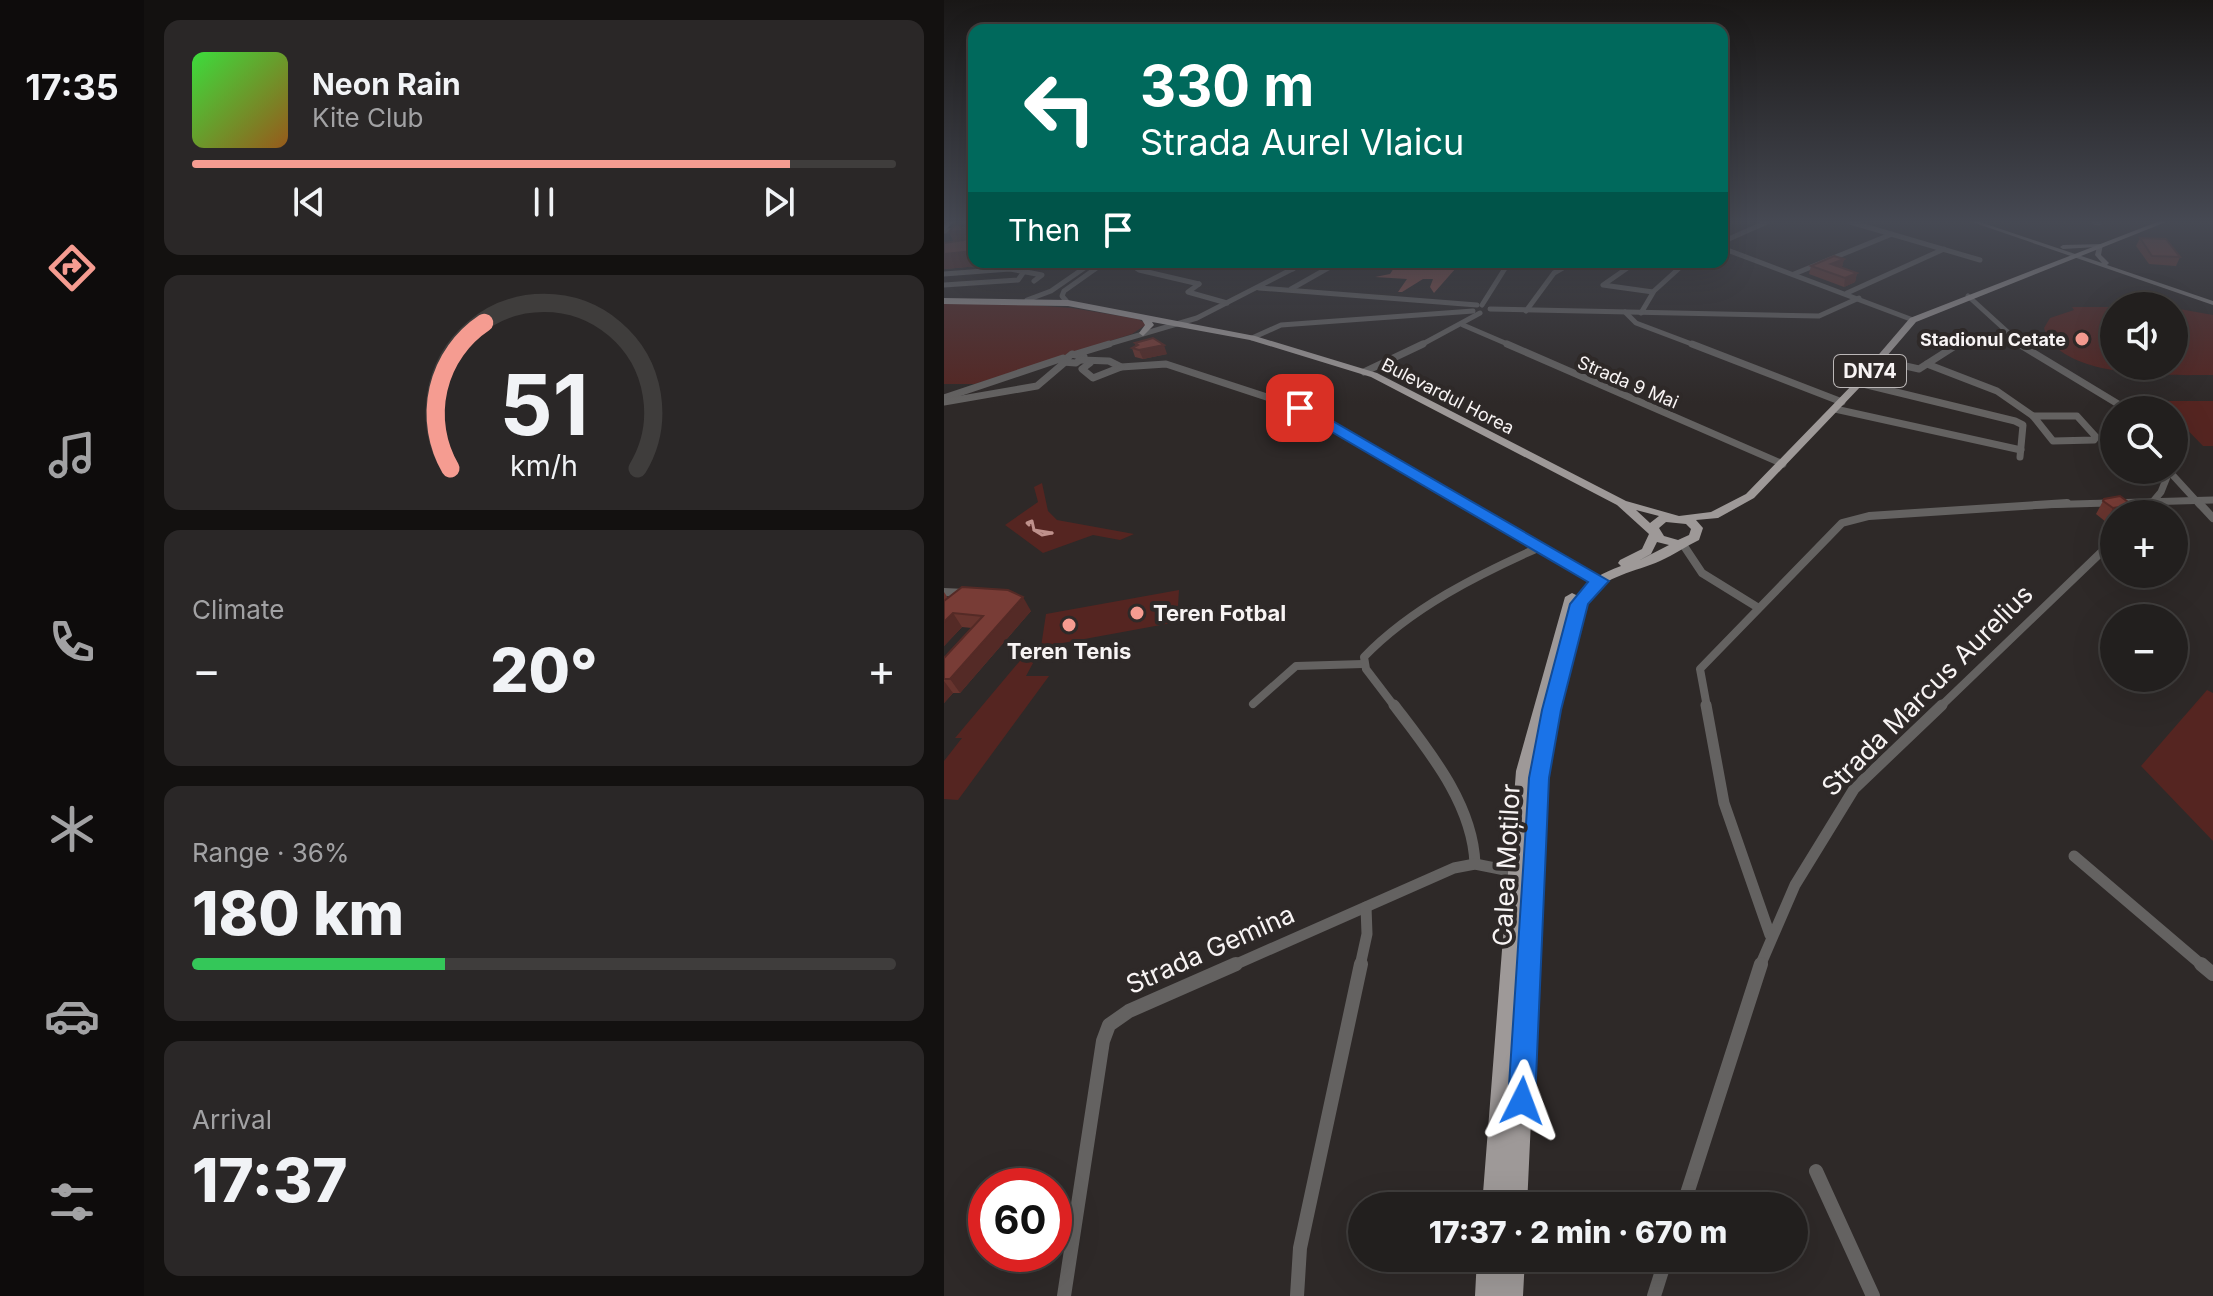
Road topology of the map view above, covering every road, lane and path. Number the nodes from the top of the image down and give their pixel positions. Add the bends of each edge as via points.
1 (981, 282) edge
2 (1063, 282) edge
3 (1076, 282) edge
4 (1192, 282) edge
5 (1267, 282) edge
6 (1302, 282) edge
7 (1495, 282) edge
8 (1547, 282) edge
9 (1607, 282) edge
10 (1663, 282) edge
11 (1818, 282) edge
12 (1870, 282) edge
13 (2003, 282) edge
14 (2159, 282) edge
15 (944, 285) edge
16 (1256, 288) junction
17 (1289, 290) junction
18 (1051, 291) junction
19 (1064, 291) junction
20 (1653, 292) junction
21 (1847, 293) junction
22 (1968, 296) junction
23 (1859, 298) junction
24 (1045, 299) junction
25 (1027, 300) junction
26 (2213, 300) edge
27 (944, 301) edge
28 (1068, 303) junction
29 (1227, 303) junction
30 (1478, 308) junction
31 (1526, 311) junction
32 (1625, 312) junction
33 (1641, 313) junction
34 (1203, 315) junction
35 (1145, 317) junction
36 (1913, 320) junction
37 (1181, 322) junction
38 (1463, 325) junction
39 (1207, 327) junction
40 (1143, 333) junction
41 (1252, 338) junction
42 (1955, 346) dead end
43 (1078, 357) junction
44 (1879, 360) junction
45 (1064, 361) junction
46 (1092, 362) junction
47 (1927, 364) junction
48 (1121, 367) junction
49 (1364, 372) junction
50 (1859, 383) junction
51 (2105, 396) edge
52 (948, 397) edge
53 (1838, 405) junction
54 (2033, 416) junction
55 (1783, 464) junction
56 (2162, 484) edge
57 (2180, 484) edge
58 (2155, 500) edge
59 (2213, 500) edge
60 (2100, 501) edge
61 (2188, 501) edge
62 (2196, 501) junction
63 (1622, 503) junction
64 (1741, 503) junction
65 (1678, 517) junction
66 (2213, 518) edge
67 (1653, 534) junction
68 (1696, 535) junction
69 (1681, 543) junction
70 (1540, 547) junction
71 (2100, 553) edge
72 (1596, 579) junction
73 (944, 592) edge
74 (954, 603) edge
75 (1757, 607) junction
76 (1363, 664) junction
77 (1253, 704) dead end
78 (2074, 856) dead end
79 (1475, 864) junction
80 (1515, 872) junction
81 (1366, 907) junction
82 (1770, 935) junction
83 (2213, 974) edge
84 (1816, 1171) dead end
85 (1494, 1192) edge
86 (1517, 1192) edge
87 (1687, 1192) edge
88 (1488, 1272) edge
89 (1512, 1272) edge
90 (1662, 1272) edge
91 (1064, 1296) edge
92 (1297, 1296) edge
93 (1487, 1296) edge
94 (1511, 1296) edge
95 (1654, 1296) edge
96 (1873, 1296) edge

1 - 15 street
2 - 18 street
3 - 19 street
4 - 29 street via 1199,284 1188,292
5 - 16 street
6 - 17 street
7 - 30 street
8 - 31 street
9 - 20 street via 1603,285
10 - 20 street
11 - 21 street
12 - 21 street
13 - 22 main road, DN74
14 - 26 main road
16 - 17 street
16 - 29 street
17 - 30 street
18 - 24 street
18 - 25 street
19 - 24 street
19 - 28 street
20 - 33 street
21 - 23 street
22 - 36 main road, DN74
22 - 51 street via 2017,343
23 - 33 street via 1819,316
23 - 36 street
24 - 25 main road, Bulevardul Horea
24 - 28 main road, Bulevardul Horea
25 - 27 main road, Bulevardul Horea
28 - 35 main road, Bulevardul Horea
29 - 34 street
30 - 31 street
30 - 38 street
30 - 41 street via 1268,329
31 - 32 street
32 - 33 street
32 - 53 street via 1636,323
34 - 37 street
34 - 39 main road via 1201,322
35 - 37 main road, Bulevardul Horea
35 - 40 main road via 1150,325
36 - 44 main road, DN74
37 - 39 main road, Bulevardul Horea
37 - 40 street
38 - 49 street
38 - 55 street, Strada 9 Mai
39 - 41 main road, Bulevardul Horea
40 - 43 street
41 - 49 main road, Bulevardul Horea
42 - 47 street
43 - 45 street
43 - 46 street
44 - 47 street via 1919,369
44 - 50 main road, DN74
45 - 52 street
45 - 52 street via 1037,386
46 - 48 street
46 - 48 street via 1082,369 1093,378
47 - 54 street via 2006,397
48 - 70 street via 1166,364 1300,408
49 - 63 main road, Bulevardul Horea
50 - 53 main road, DN74
50 - 53 street via 2015,421 2023,425 2021,453
53 - 55 main road, DN74
54 - 54 street via 2057,443 2096,437 2077,416
55 - 64 main road, DN74
56 - 58 street
57 - 62 street
59 - 62 street
60 - 75 street via 1854,519 1842,523
61 - 62 street
62 - 66 street
63 - 65 main road
63 - 67 main road
64 - 65 main road, DN74 via 1714,515
64 - 68 main road, DN74 via 1732,515
65 - 67 main road, DN74 via 1658,520
65 - 68 main road via 1694,524
67 - 69 main road
67 - 72 main road, DN74 via 1644,554
68 - 69 main road, DN74
69 - 72 main road, DN74 via 1653,562
69 - 75 street via 1706,575
70 - 72 street
70 - 76 street via 1484,572 1383,637
71 - 82 street, Strada Marcus Aurelius via 1854,789 1831,819
72 - 80 main road, Calea Moților via 1578,586 1570,600 1529,748
72 - 86 main road, Calea Moților via 1579,604 1539,778
73 - 74 street via 965,593
75 - 82 street via 1703,663 1700,675 1724,803
76 - 77 street via 1296,666
76 - 79 street via 1472,825 1478,848
78 - 83 street
79 - 80 street, Strada Gemina
79 - 81 street, Strada Gemina
80 - 85 main road, Calea Moților
81 - 91 street, Strada Gemina via 1129,1011 1109,1025
81 - 92 street via 1367,934 1300,1248
82 - 87 street, Strada Marcus Aurelius
84 - 96 street
88 - 93 main road
89 - 94 main road
90 - 95 street

